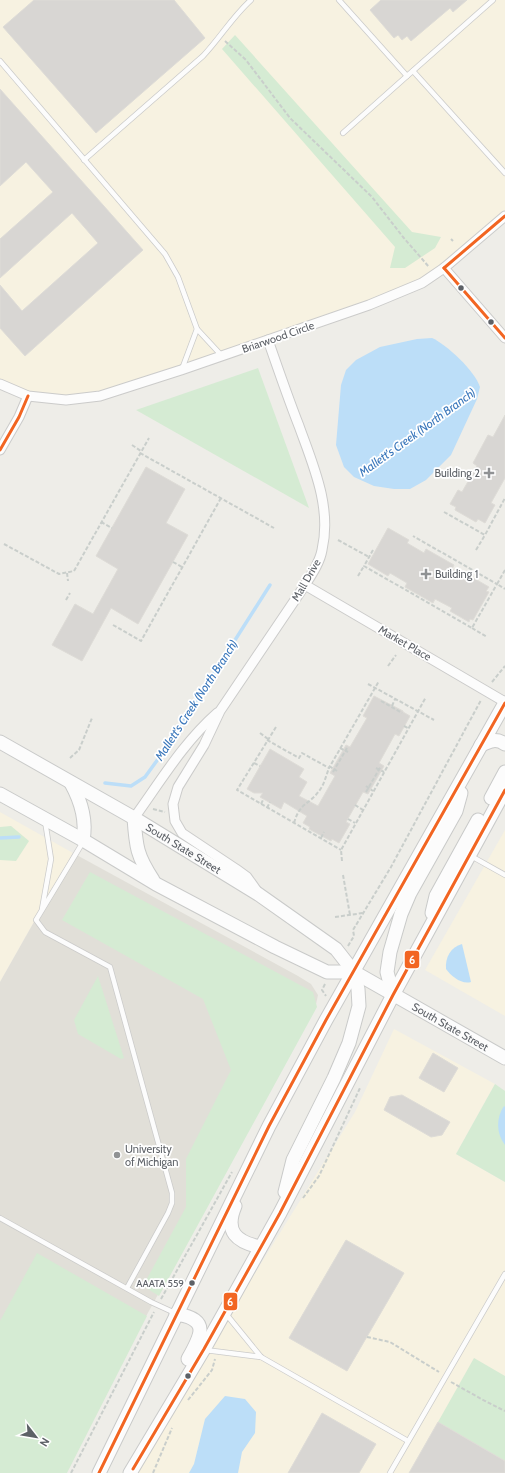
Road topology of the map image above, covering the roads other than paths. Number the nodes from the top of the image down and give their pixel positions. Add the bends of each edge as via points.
1 (251, 0) edge
2 (339, 0) edge
3 (493, 0) edge
4 (0, 61) edge
5 (412, 71) junction
6 (407, 76) junction
7 (343, 133) dead end
8 (84, 160) junction
9 (505, 173) edge
10 (505, 216) edge
11 (444, 268) junction
12 (197, 329) junction
13 (505, 338) edge
14 (268, 340) junction
15 (222, 356) junction
16 (181, 370) junction
17 (0, 384) edge
18 (28, 396) junction
19 (0, 450) edge
20 (305, 585) junction
21 (505, 702) edge
22 (220, 711) junction
23 (0, 742) edge
24 (505, 744) edge
25 (481, 745) junction
26 (0, 747) edge
27 (25, 756) junction
28 (467, 770) junction
29 (505, 772) edge
30 (71, 783) junction
31 (505, 790) edge
32 (0, 794) edge
33 (134, 818) junction
34 (45, 820) junction
35 (84, 840) junction
36 (470, 855) junction
37 (505, 875) edge
38 (156, 884) junction
39 (258, 894) junction
40 (41, 912) junction
41 (428, 929) junction
42 (354, 972) junction
43 (394, 995) junction
44 (326, 1020) junction
45 (505, 1058) edge
46 (280, 1213) junction
47 (0, 1218) edge
48 (260, 1247) junction
49 (505, 1274) edge
50 (127, 1288) junction
51 (225, 1312) junction
52 (176, 1314) junction
53 (204, 1349) junction
54 (261, 1357) junction
55 (169, 1419) junction
56 (408, 1441) junction
57 (99, 1473) edge
58 (130, 1473) edge
59 (390, 1473) edge

1 - 8 lane via 238,12 203,56
2 - 6 lane
3 - 5 lane
4 - 8 lane
5 - 6 lane
5 - 9 lane
6 - 7 lane
8 - 12 lane via 165,254 178,277
10 - 11 street, Briarwood Circle
11 - 13 street
11 - 14 street, Briarwood Circle via 422,283 369,305
12 - 15 lane
12 - 16 lane
14 - 15 street, Briarwood Circle
14 - 20 street, Mall Drive via 316,474 324,507 325,529 322,550 318,563
15 - 16 street, Briarwood Circle
16 - 18 street, Briarwood Circle via 100,396 66,400
17 - 18 street, Briarwood Circle
18 - 19 street
20 - 21 street, Market Place
20 - 22 street, Mall Drive
21 - 25 main road
22 - 33 street, Mall Drive via 200,728
22 - 39 street, Mall Drive via 204,745 178,787 173,812 182,834 247,877
23 - 27 main road, South State Street
24 - 25 main road via 491,740
25 - 28 main road
26 - 27 main road
27 - 30 main road, South State Street
28 - 42 main road
28 - 43 main road via 456,811 401,914 387,972
29 - 41 main road via 436,896
30 - 33 main road, South State Street
30 - 35 main road via 83,810
31 - 36 main road
32 - 34 main road, South State Street
33 - 38 main road via 138,854
33 - 39 main road, South State Street
34 - 35 main road, South State Street
34 - 40 lane via 51,859
35 - 38 main road, South State Street
35 - 40 lane
36 - 37 lane
36 - 41 main road
38 - 42 main road, South State Street via 327,972
39 - 42 main road, South State Street via 336,949
40 - 50 lane via 36,920 45,932 110,967 172,1193 168,1213
41 - 43 main road
42 - 43 main road, South State Street
42 - 44 main road
42 - 46 main road via 359,1006 349,1043 293,1160
43 - 45 main road, South State Street
43 - 46 main road
44 - 48 main road via 307,1070 234,1208 230,1225 234,1234 241,1240
44 - 52 main road via 269,1126
46 - 48 main road
47 - 50 lane
48 - 51 main road
49 - 56 lane
50 - 52 lane
51 - 53 main road
51 - 54 lane
52 - 55 main road via 186,1315 198,1323 200,1336 168,1392
52 - 57 main road
53 - 54 lane
53 - 55 main road
54 - 56 lane
55 - 58 main road
56 - 59 lane

